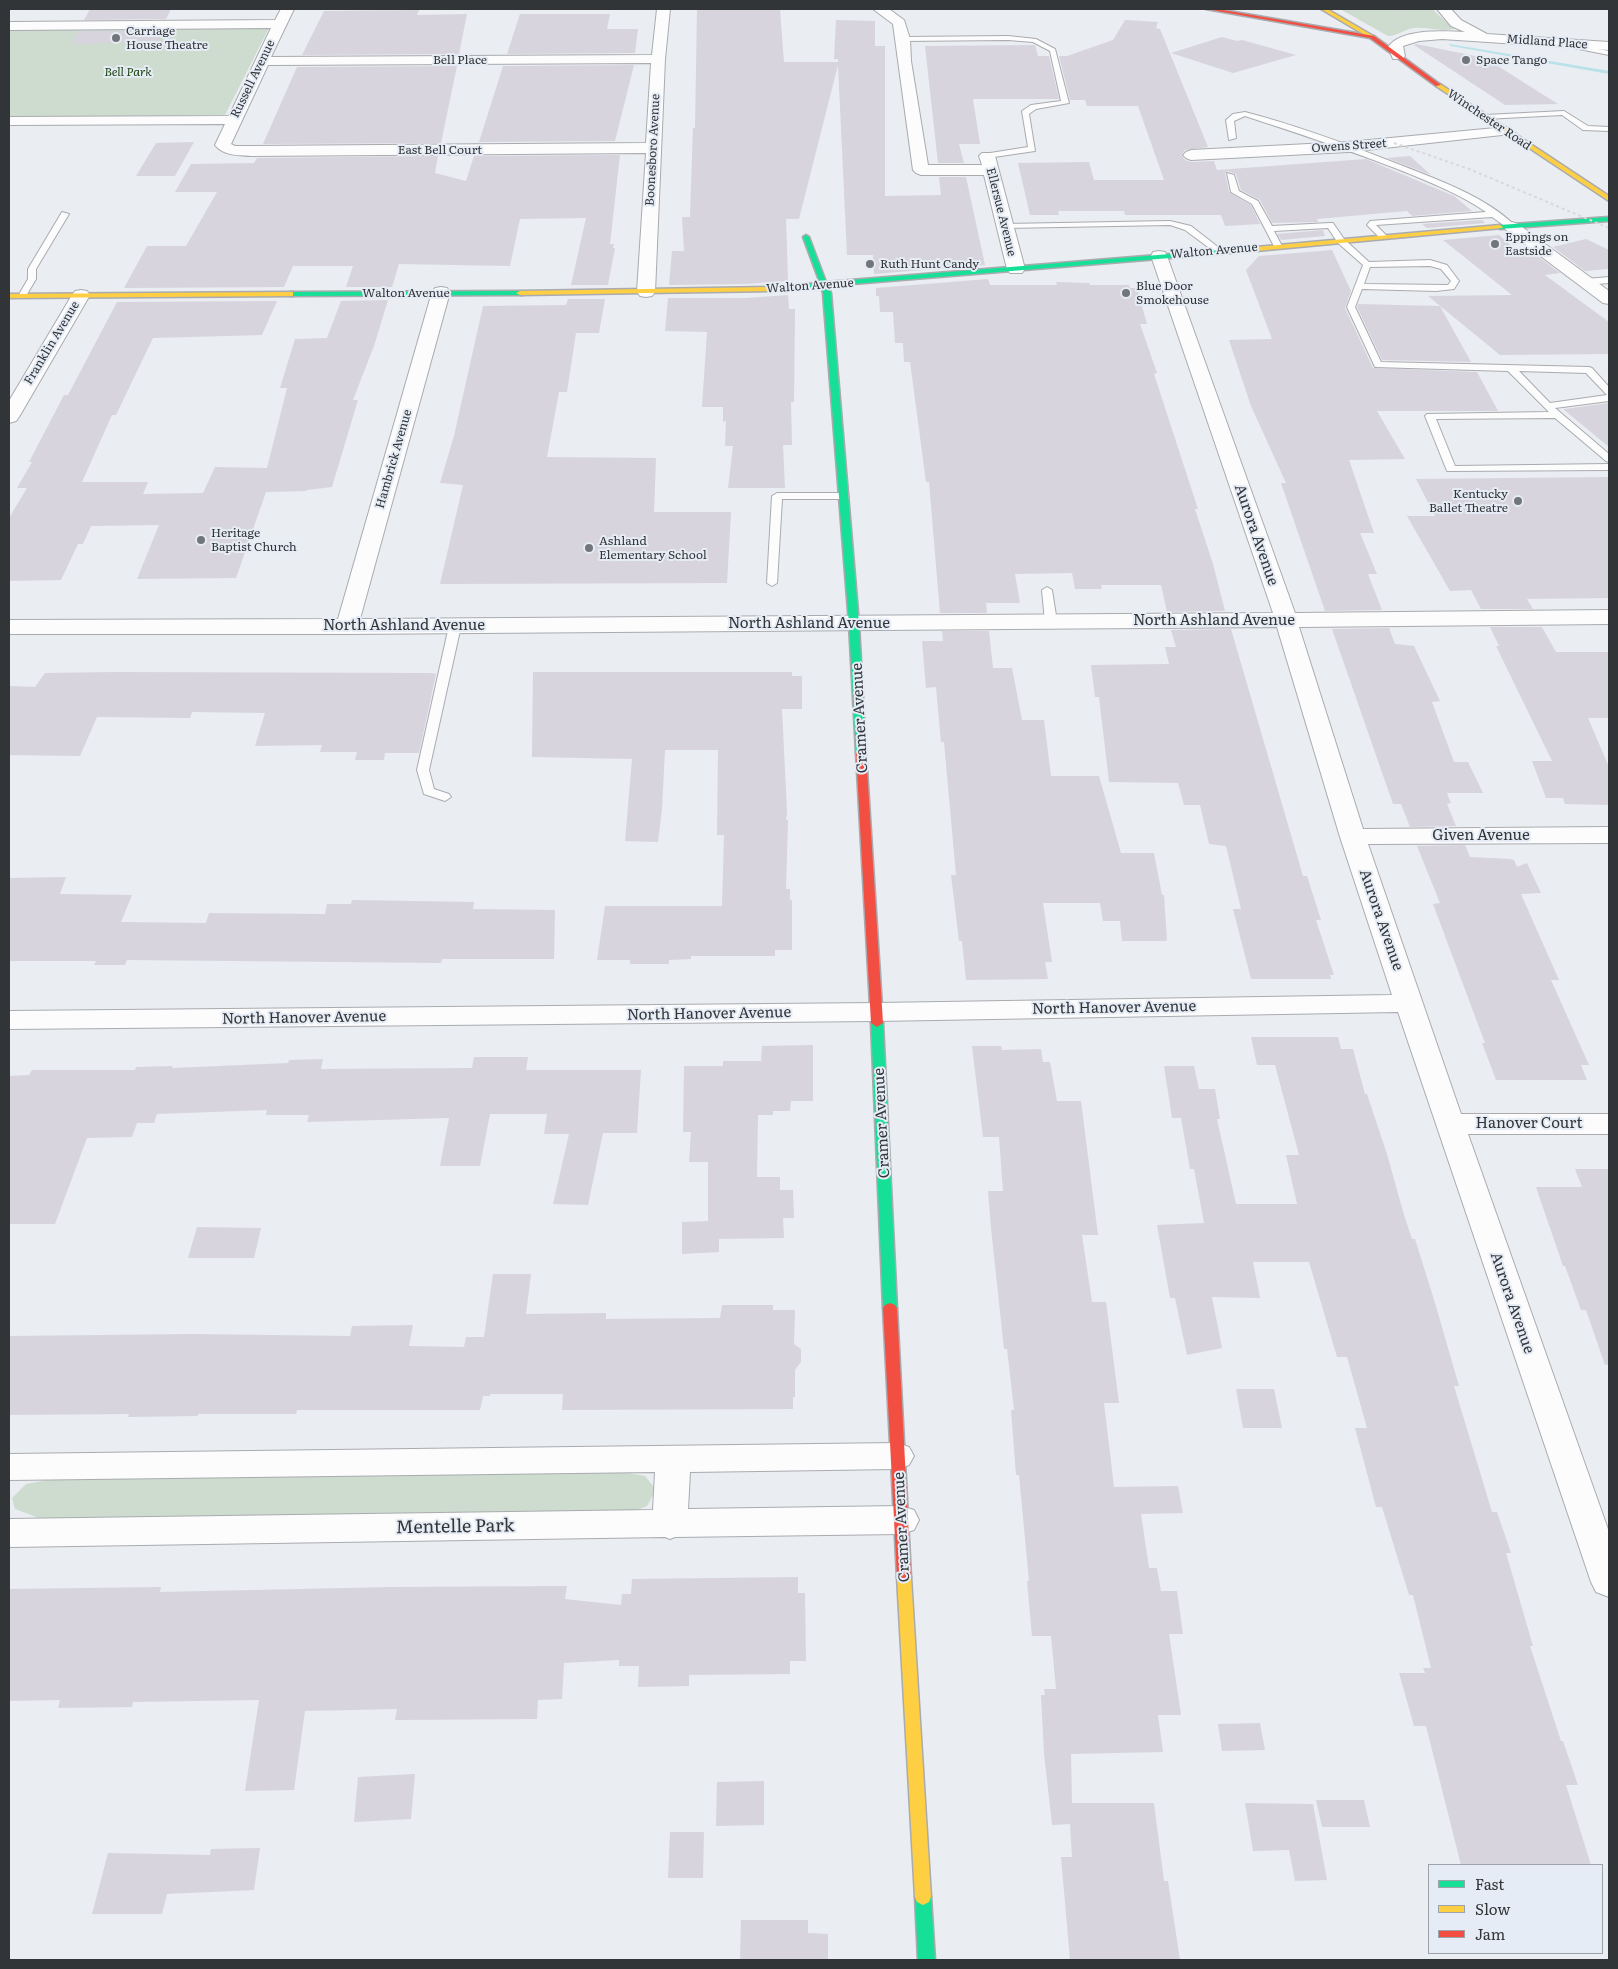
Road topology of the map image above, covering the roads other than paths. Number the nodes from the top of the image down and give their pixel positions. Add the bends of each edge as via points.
1 (287, 9) edge
2 (664, 9) edge
3 (879, 9) edge
4 (1209, 9) edge
5 (1324, 9) edge
6 (1444, 9) edge
7 (280, 24) junction
8 (9, 26) edge
9 (1372, 37) junction
10 (1485, 37) junction
11 (903, 38) junction
12 (1546, 42) junction
13 (1609, 46) edge
14 (1609, 53) edge
15 (1398, 56) junction
16 (658, 59) junction
17 (261, 61) junction
18 (1486, 117) junction
19 (233, 120) junction
20 (9, 121) edge
21 (1609, 129) edge
22 (1506, 131) junction
23 (1232, 138) dead end
24 (1348, 147) junction
25 (226, 148) joint
26 (654, 148) junction
27 (1191, 155) dead end
28 (989, 163) junction
29 (1230, 175) dead end
30 (1609, 199) edge
31 (64, 214) dead end
32 (1495, 214) junction
33 (1609, 219) edge
34 (1005, 226) junction
35 (1512, 227) junction
36 (1269, 229) junction
37 (806, 237) dead end
38 (1384, 238) junction
39 (1341, 241) junction
40 (1278, 246) junction
41 (1219, 251) junction
42 (1159, 256) junction
43 (1367, 265) junction
44 (1016, 269) junction
45 (1609, 280) edge
46 (1586, 282) junction
47 (826, 286) junction
48 (1360, 286) junction
49 (441, 292) junction
50 (646, 292) junction
51 (81, 295) junction
52 (9, 296) edge
53 (22, 296) junction
54 (1609, 299) edge
55 (1512, 368) junction
56 (1609, 394) edge
57 (1609, 398) edge
58 (1548, 406) junction
59 (1556, 415) junction
60 (9, 417) edge
61 (1609, 459) edge
62 (1609, 467) edge
63 (844, 496) junction
64 (772, 583) dead end
65 (1047, 590) dead end
66 (1609, 617) edge
67 (1286, 620) junction
68 (1051, 622) junction
69 (854, 624) junction
70 (455, 626) junction
71 (9, 627) edge
72 (347, 627) junction
73 (445, 797) dead end
74 (1609, 835) edge
75 (1353, 837) junction
76 (1409, 1003) junction
77 (877, 1012) junction
78 (9, 1020) edge
79 (1450, 1124) junction
80 (1609, 1124) edge
81 (897, 1456) junction
82 (673, 1460) junction
83 (9, 1468) edge
84 (901, 1520) junction
85 (670, 1525) junction
86 (9, 1533) edge
87 (1601, 1533) edge
88 (1609, 1582) edge
89 (927, 1960) edge

1 - 7 street, Russell Avenue
2 - 16 street, Boonesboro Avenue
3 - 11 street via 899,23
4 - 9 street
5 - 9 street, Winchester Road
6 - 10 street, Midland Place via 1456,23
7 - 8 street
7 - 17 street, Russell Avenue
9 - 15 street, Winchester Road
10 - 12 street, Midland Place
10 - 15 street, Midland Place via 1418,37 1398,43 1395,47
11 - 28 street via 921,170
11 - 28 lane via 1034,40 1053,50 1065,103 1024,113 1032,149
12 - 13 street, Midland Place
12 - 14 lane
15 - 18 street, Winchester Road
16 - 17 street, Bell Place
16 - 26 street, Boonesboro Avenue
17 - 19 street, Russell Avenue
18 - 21 lane via 1564,113 1586,128
18 - 22 street, Winchester Road
19 - 20 street
19 - 25 street, Russell Avenue via 223,145
22 - 24 street, Owens Street
22 - 30 street, Winchester Road
23 - 24 lane via 1230,120 1246,114
24 - 27 street, Owens Street
24 - 32 lane via 1452,190
25 - 26 street, East Bell Court via 251,151
26 - 50 street, Boonesboro Avenue
28 - 34 street, Ellersue Avenue
29 - 36 lane via 1235,192 1255,203
31 - 53 lane via 32,269 32,279
32 - 35 lane
32 - 38 lane via 1371,225
33 - 35 street, Walton Avenue
34 - 41 lane via 1170,223 1188,228
34 - 44 street, Ellersue Avenue
35 - 38 street, Walton Avenue
35 - 46 street
36 - 39 lane via 1330,225
36 - 40 lane
37 - 47 street, Cramer Avenue
38 - 39 street, Walton Avenue
39 - 40 street, Walton Avenue
39 - 43 lane
40 - 41 street, Walton Avenue
41 - 42 street, Walton Avenue
42 - 44 street, Walton Avenue
42 - 67 street, Aurora Avenue
43 - 48 lane
43 - 48 lane via 1430,263 1444,267 1455,281 1451,287 1436,288
44 - 47 street, Walton Avenue
45 - 46 lane
46 - 54 street
47 - 50 street, Walton Avenue
47 - 63 street, Cramer Avenue
48 - 55 lane via 1350,306 1378,364
49 - 50 street, Walton Avenue
49 - 51 street, Walton Avenue
49 - 72 street, Hambrick Avenue
51 - 53 street, Walton Avenue
51 - 60 street, Franklin Avenue
52 - 53 street, Walton Avenue
55 - 56 lane via 1589,370
55 - 58 lane
57 - 58 lane
58 - 59 lane
59 - 61 lane
59 - 62 lane via 1430,416 1451,469
63 - 64 lane via 776,496
63 - 69 street, Cramer Avenue
65 - 68 lane
66 - 67 street, North Ashland Avenue
67 - 68 street, North Ashland Avenue
67 - 75 street, Aurora Avenue
68 - 69 street, North Ashland Avenue
69 - 70 street, North Ashland Avenue
69 - 77 street, Cramer Avenue
70 - 72 street, North Ashland Avenue
70 - 73 lane via 423,770 428,791
71 - 72 street, North Ashland Avenue
74 - 75 street, Given Avenue
75 - 76 street, Aurora Avenue
76 - 77 street, North Hanover Avenue
76 - 79 street, Aurora Avenue
77 - 78 street, North Hanover Avenue
77 - 81 street, Cramer Avenue
79 - 80 street, Hanover Court
79 - 87 street, Aurora Avenue
81 - 82 street
81 - 84 street, Cramer Avenue
82 - 83 street
82 - 85 street
84 - 85 street, Mentelle Park
84 - 89 street, Cramer Avenue
85 - 86 street, Mentelle Park
87 - 88 street, Aurora Avenue

